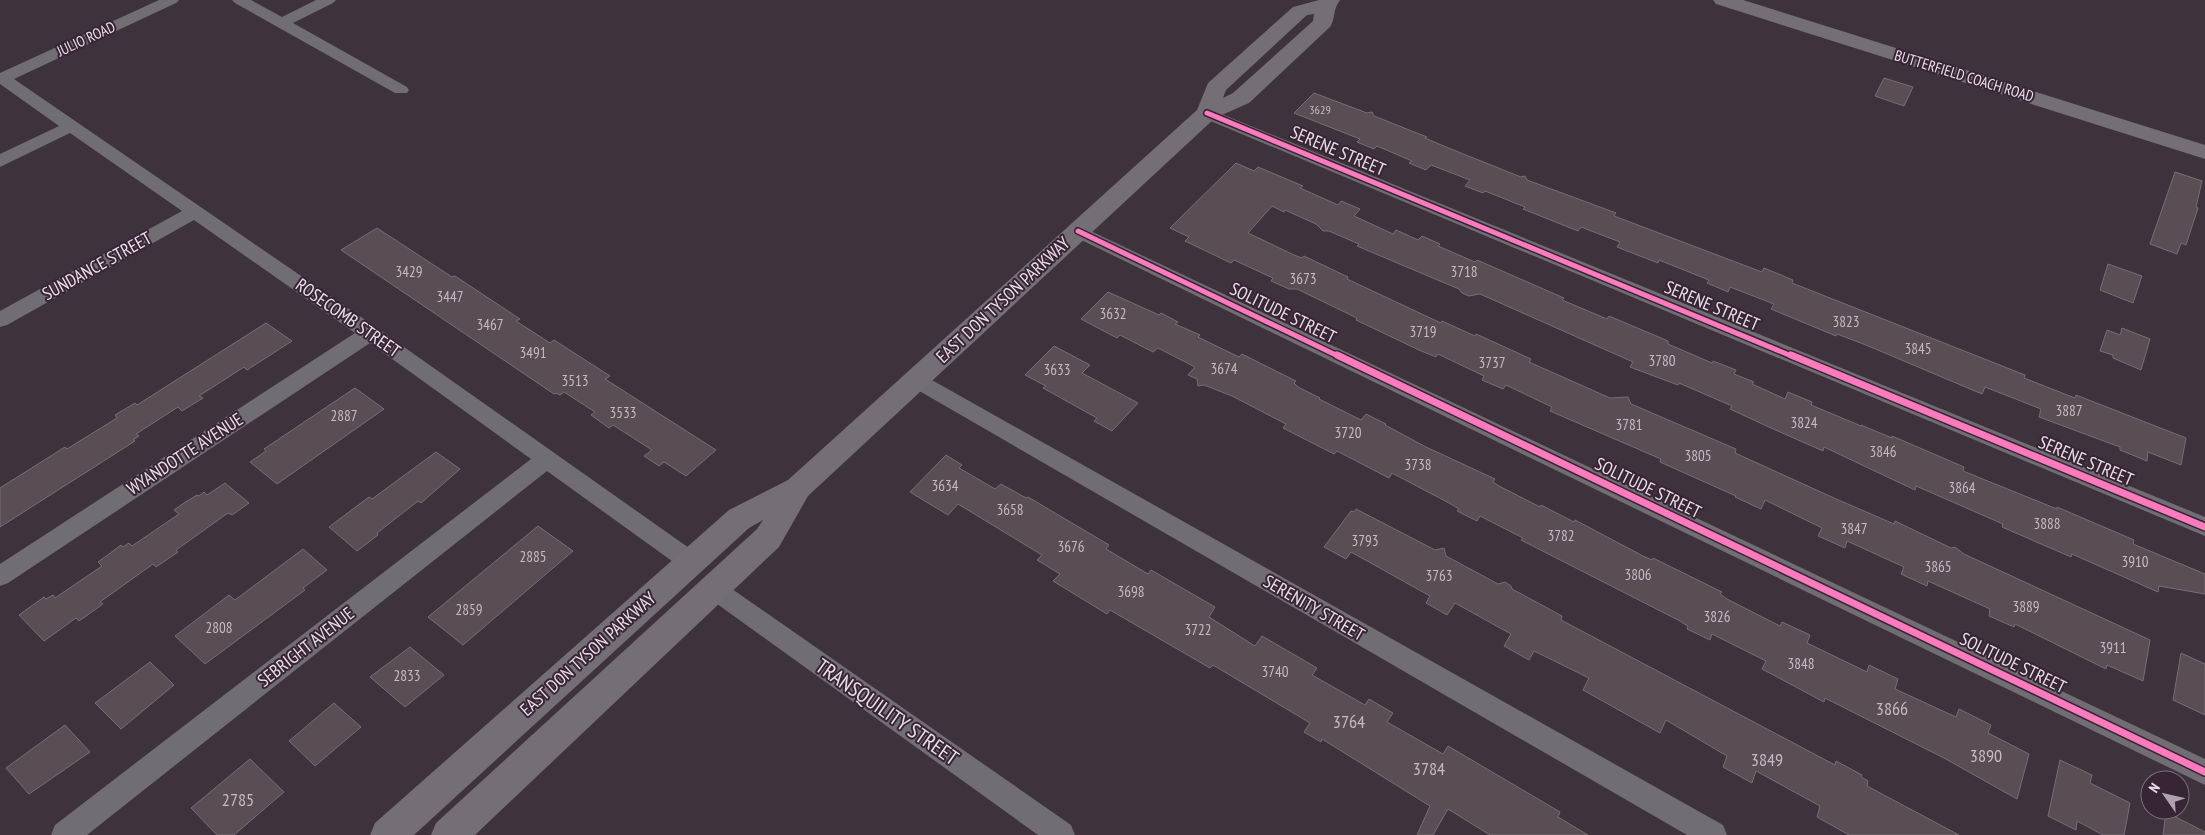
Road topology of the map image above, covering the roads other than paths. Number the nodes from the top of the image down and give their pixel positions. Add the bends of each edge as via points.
1 (171, 0) edge
2 (240, 0) edge
3 (328, 0) edge
4 (1723, 0) edge
5 (1328, 2) edge
6 (282, 23) junction
7 (1, 79) edge
8 (401, 90) dead end
9 (1207, 113) junction
10 (72, 126) junction
11 (2205, 152) edge
12 (0, 161) edge
13 (195, 212) junction
14 (1078, 231) junction
15 (0, 320) edge
16 (370, 333) junction
17 (916, 380) junction
18 (547, 459) junction
19 (798, 488) junction
20 (2205, 526) edge
21 (691, 562) junction
22 (0, 576) edge
23 (714, 589) junction
24 (2205, 772) edge
25 (66, 835) edge
26 (388, 835) edge
27 (449, 835) edge
28 (1061, 835) edge
29 (1713, 835) edge

1 - 7 street, JULIO ROAD
2 - 6 street
3 - 6 street
4 - 11 main road, BUTTERFIELD COACH ROAD
5 - 9 main road, EAST DON TYSON PARKWAY via 1323,23 1241,98
6 - 8 street
7 - 10 street, ROSECOMB STREET
9 - 14 main road, EAST DON TYSON PARKWAY
9 - 20 street, SERENE STREET
10 - 12 street
10 - 13 street, ROSECOMB STREET
13 - 15 street, SUNDANCE STREET
13 - 16 street, ROSECOMB STREET
14 - 17 main road, EAST DON TYSON PARKWAY
14 - 24 street, SOLITUDE STREET
16 - 18 street, ROSECOMB STREET
16 - 22 street, WYANDOTTE AVENUE
17 - 19 main road, EAST DON TYSON PARKWAY
17 - 29 street, SERENITY STREET
18 - 21 street, ROSECOMB STREET
18 - 25 street, SEBRIGHT AVENUE
19 - 21 main road, EAST DON TYSON PARKWAY via 739,518
19 - 23 main road, EAST DON TYSON PARKWAY via 768,538
21 - 26 main road, EAST DON TYSON PARKWAY
23 - 27 main road, EAST DON TYSON PARKWAY
23 - 28 street, TRANSQUILITY STREET

